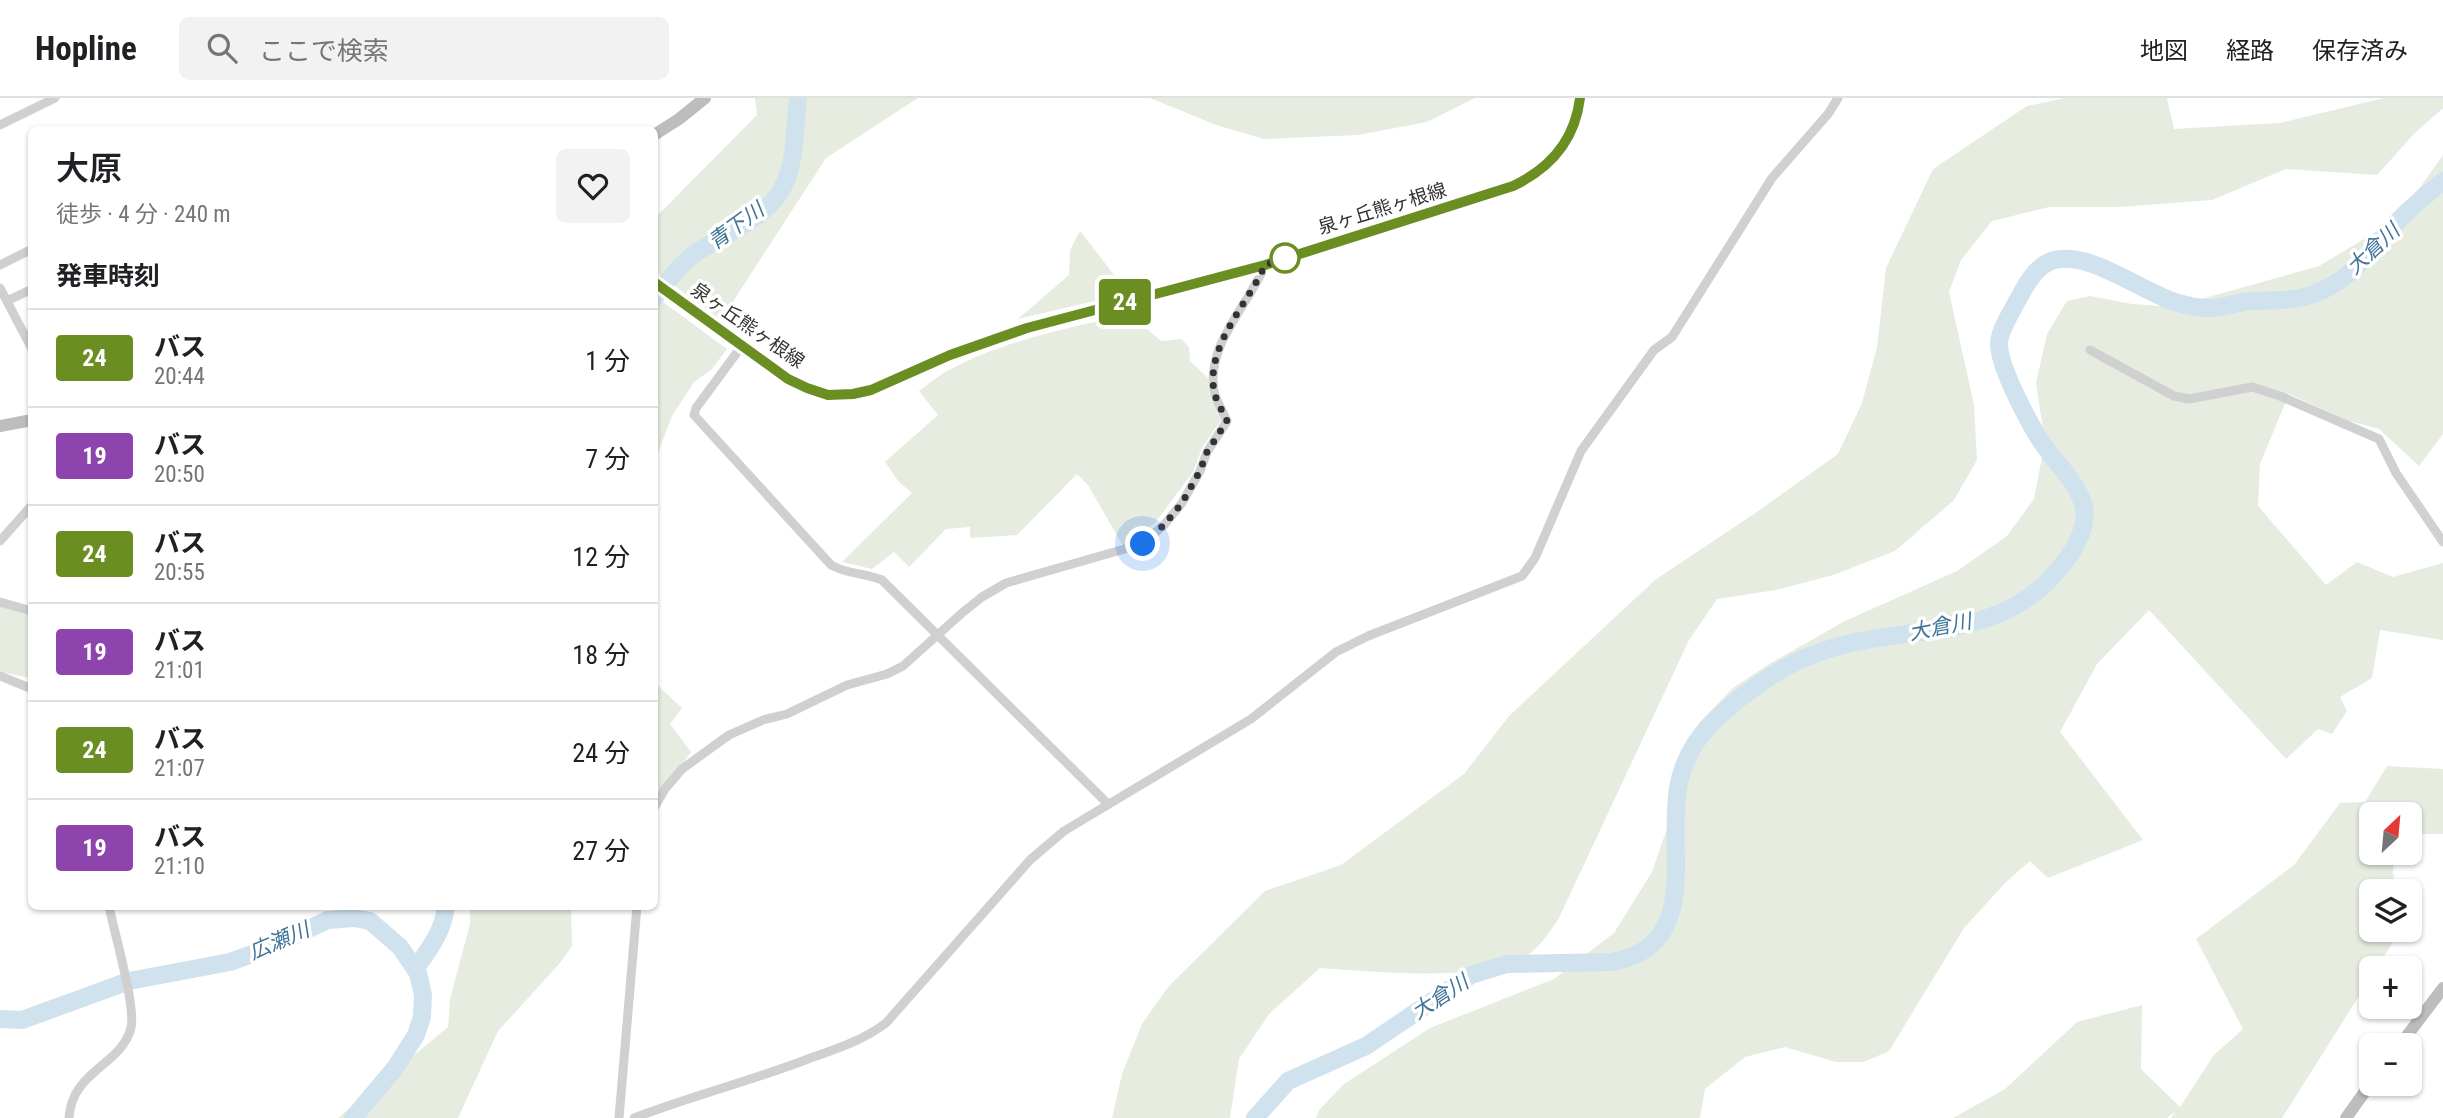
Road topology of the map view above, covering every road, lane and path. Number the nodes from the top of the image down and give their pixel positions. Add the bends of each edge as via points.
1 (55, 98) edge
2 (705, 98) edge
3 (1580, 98) edge
4 (1838, 98) edge
5 (0, 125) edge
6 (658, 132) edge
7 (28, 251) edge
8 (0, 265) edge
9 (1265, 265) junction
10 (658, 285) edge
11 (0, 288) edge
12 (28, 291) edge
13 (7, 302) junction
14 (28, 341) edge
15 (741, 347) junction
16 (2090, 350) dead end
17 (28, 421) edge
18 (0, 426) edge
19 (28, 510) edge
20 (0, 541) edge
21 (2443, 542) edge
22 (0, 602) edge
23 (28, 610) edge
24 (937, 636) junction
25 (0, 676) edge
26 (28, 688) edge
27 (658, 801) edge
28 (1108, 804) junction
29 (110, 910) edge
30 (637, 910) edge
31 (2443, 988) edge
32 (2409, 1033) edge
33 (2362, 1096) edge
34 (69, 1118) edge
35 (619, 1118) edge
36 (634, 1118) edge
37 (2346, 1118) edge

1 - 5 street
2 - 6 main road
3 - 9 main road, 泉ヶ丘熊ヶ根線 via 1563,147 1532,177
4 - 28 street via 1772,178 1672,337 1654,350 1581,451 1535,558 1522,576 1336,652 1251,719
7 - 8 street
9 - 15 main road, 泉ヶ丘熊ヶ根線 via 1027,328 853,394 828,395 807,388
9 - 24 street via 1212,373 1214,394 1227,421 1182,503 1164,525 1143,544 1006,583 982,597
10 - 15 main road, 泉ヶ丘熊ヶ根線
11 - 13 street
12 - 13 street
13 - 14 street
15 - 24 street via 694,415 831,565 882,580
16 - 21 street via 2174,396 2189,399 2252,387 2379,439 2396,473
17 - 18 main road
19 - 20 street
22 - 23 street
24 - 27 street via 887,674 847,685 729,735 682,769
24 - 28 street
25 - 26 street
28 - 36 street via 1064,831 1030,860 876,1031 789,1066
29 - 34 street via 132,1019 119,1049 80,1086
30 - 35 street
31 - 32 main road
33 - 37 main road

